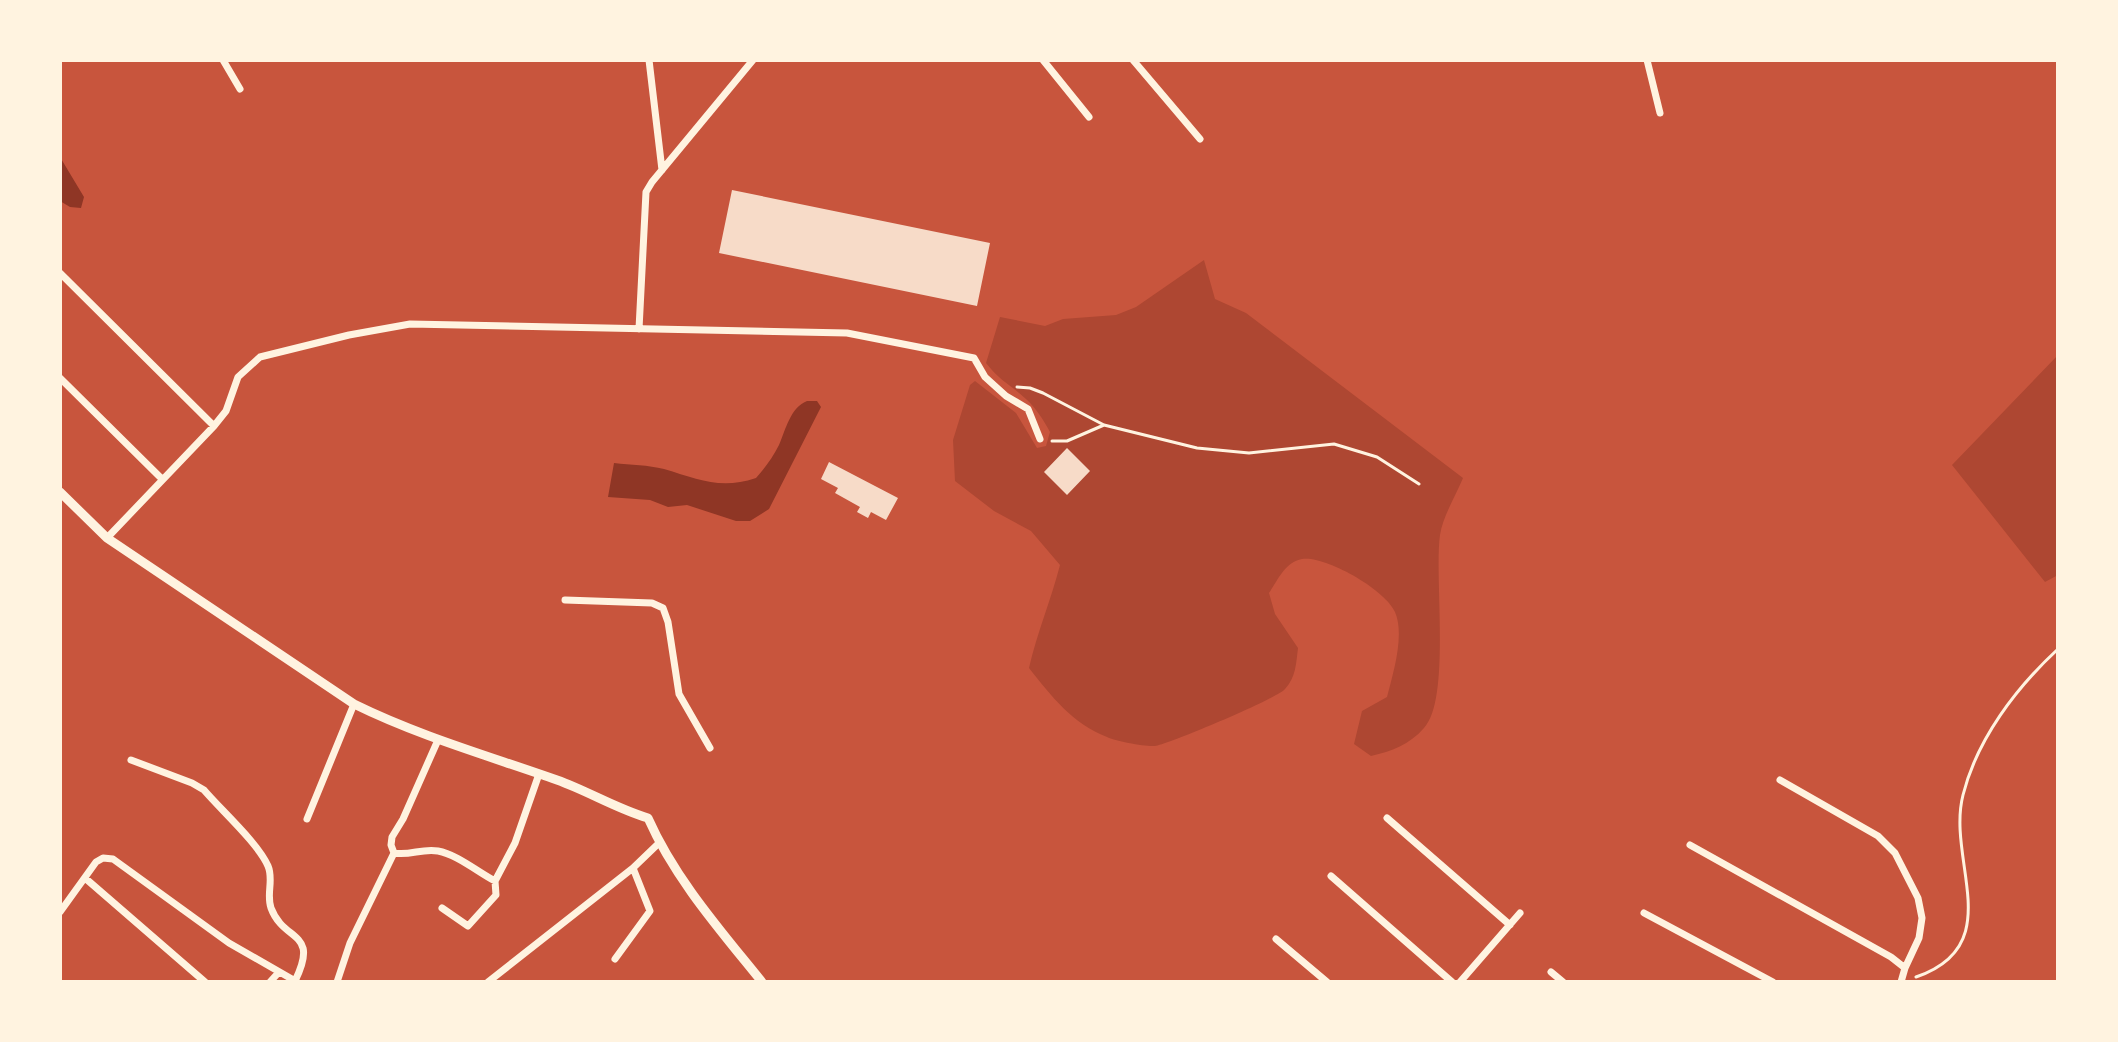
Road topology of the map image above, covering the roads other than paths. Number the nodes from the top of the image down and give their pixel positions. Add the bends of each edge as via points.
1 (223, 60) edge
2 (649, 60) edge
3 (753, 60) edge
4 (1043, 60) edge
5 (1133, 60) edge
6 (1647, 60) edge
7 (240, 89) dead end
8 (1660, 113) dead end
9 (1089, 117) dead end
10 (1200, 139) dead end
11 (662, 170) junction
12 (60, 273) edge
13 (639, 329) junction
14 (60, 378) edge
15 (214, 426) junction
16 (1040, 439) road end
17 (162, 479) junction
18 (60, 492) edge
19 (107, 538) junction
20 (565, 600) dead end
21 (354, 704) junction
22 (438, 740) junction
23 (710, 748) dead end
24 (131, 760) dead end
25 (539, 774) junction
26 (1780, 780) dead end
27 (1387, 818) dead end
28 (307, 819) dead end
29 (659, 843) junction
30 (1690, 845) dead end
31 (394, 853) junction
32 (633, 868) junction
33 (1331, 876) dead end
34 (85, 878) junction
35 (495, 881) junction
36 (442, 908) dead end
37 (60, 912) edge
38 (1520, 913) dead end
39 (1644, 913) dead end
40 (1510, 925) junction
41 (1276, 939) dead end
42 (615, 959) dead end
43 (1905, 968) junction
44 (279, 972) junction
45 (1551, 972) dead end
46 (296, 981) edge
47 (205, 982) edge
48 (270, 982) edge
49 (337, 982) edge
50 (488, 982) edge
51 (762, 982) edge
52 (1327, 982) edge
53 (1452, 982) edge
54 (1460, 982) edge
55 (1563, 982) edge
56 (1773, 982) edge
57 (1901, 982) edge

1 - 7 street
2 - 11 street
3 - 11 street
4 - 9 street
5 - 10 street
6 - 8 street
11 - 13 street via 644,203
12 - 15 street
13 - 15 street via 410,324 349,335 260,357 238,377 226,411
13 - 16 street via 847,333 974,358 985,377 1028,409
14 - 17 street
15 - 17 street
17 - 19 street
18 - 19 street
19 - 21 street
20 - 23 street via 652,603 663,608 679,694
21 - 22 street
21 - 28 street
22 - 25 street
22 - 31 street via 392,837
24 - 46 street via 204,790 262,856 272,878 271,908 304,949 305,962
25 - 29 street via 648,818
25 - 35 street via 515,843
26 - 43 street via 1878,836 1895,853 1922,918
27 - 40 street
29 - 32 street
29 - 51 street
30 - 43 street
31 - 35 street via 442,851
31 - 49 street
32 - 42 street via 650,911
32 - 50 street
33 - 53 street
34 - 37 street
34 - 44 street via 96,862 113,859 229,943
34 - 47 street
35 - 36 street via 496,895 468,926
38 - 40 street
39 - 56 street
40 - 54 street
41 - 52 street
43 - 57 street
44 - 46 street
44 - 48 street
45 - 55 street

